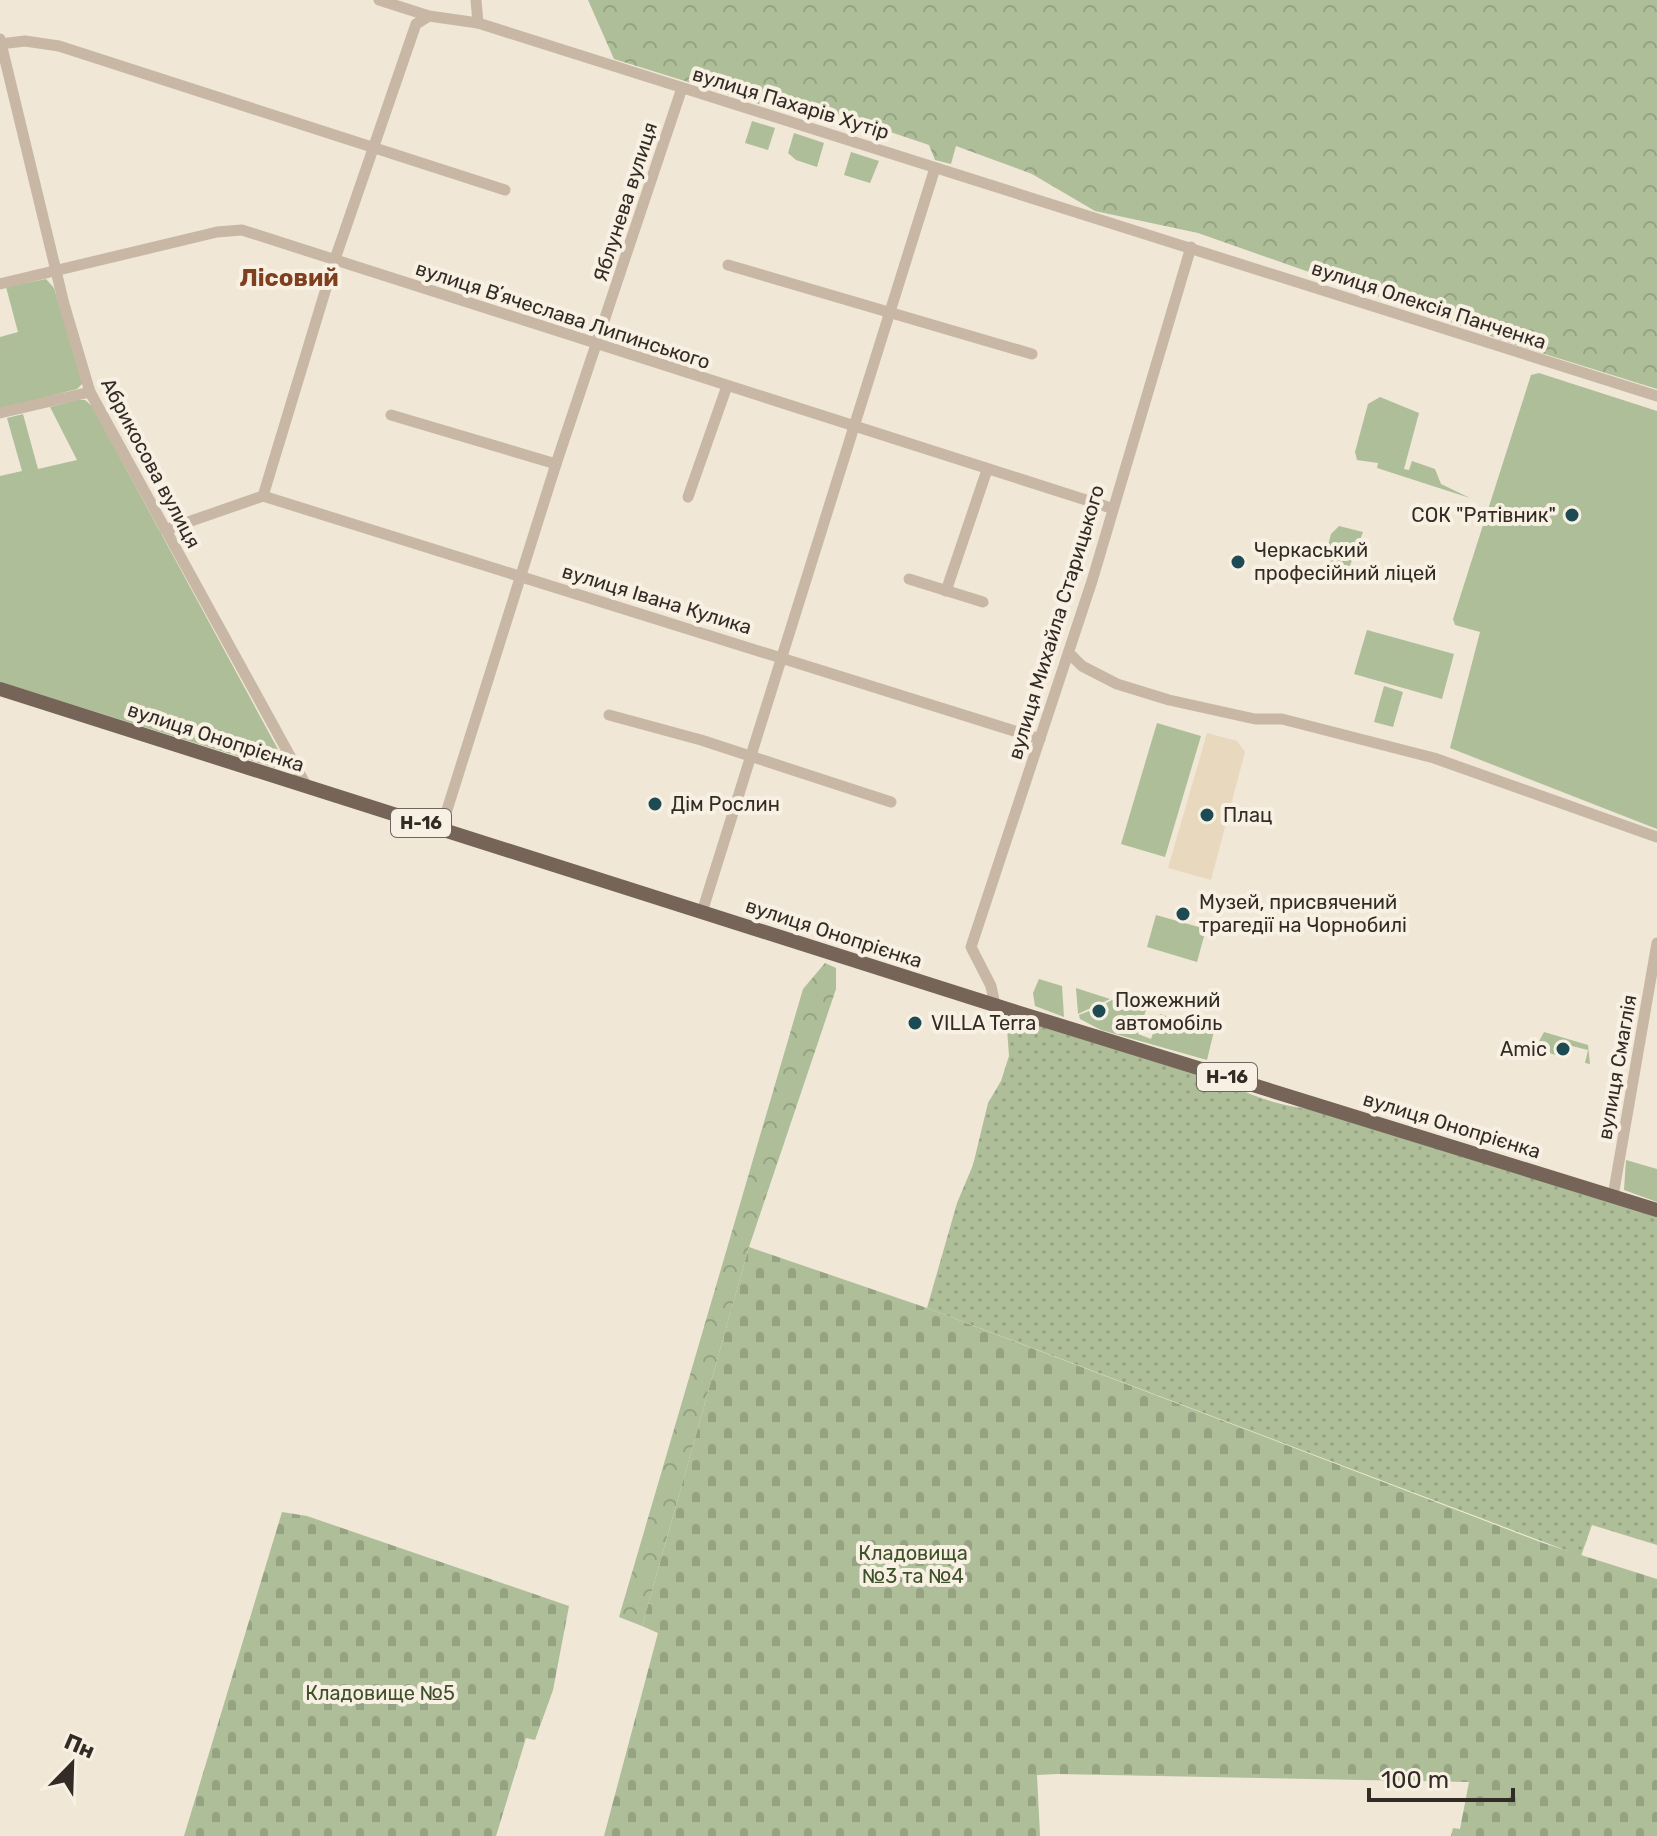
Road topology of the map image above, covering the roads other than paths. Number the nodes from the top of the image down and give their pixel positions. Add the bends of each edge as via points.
1 (379, 0) edge
2 (476, 0) edge
3 (429, 16) junction
4 (478, 23) junction
5 (1, 43) edge
6 (682, 88) junction
7 (371, 148) junction
8 (935, 168) junction
9 (505, 190) dead end
10 (1191, 247) junction
11 (334, 262) junction
12 (728, 265) dead end
13 (57, 269) junction
14 (0, 284) edge
15 (890, 314) junction
16 (597, 344) junction
17 (1032, 354) dead end
18 (727, 386) junction
19 (90, 392) junction
20 (1657, 396) edge
21 (0, 413) edge
22 (391, 415) dead end
23 (856, 428) junction
24 (556, 464) junction
25 (987, 470) junction
26 (263, 496) junction
27 (688, 497) dead end
28 (1111, 508) junction
29 (165, 530) junction
30 (520, 576) junction
31 (909, 579) dead end
32 (946, 591) junction
33 (983, 602) dead end
34 (1069, 653) junction
35 (784, 658) junction
36 (0, 689) edge
37 (609, 715) dead end
38 (1040, 739) junction
39 (752, 756) junction
40 (307, 787) junction
41 (891, 802) dead end
42 (441, 829) junction
43 (1657, 837) edge
44 (702, 912) junction
45 (1657, 943) edge
46 (995, 1005) junction
47 (1613, 1196) junction
48 (1657, 1210) edge

1 - 3 street, вулиця Пахарів Хутір
2 - 4 street
3 - 4 street, вулиця Пахарів Хутір
3 - 7 street via 416,24
4 - 6 street, вулиця Пахарів Хутір
5 - 7 street via 59,46
5 - 13 street, Абрикосова вулиця
6 - 8 street, вулиця Пахарів Хутір
6 - 16 street, Яблунева вулиця
7 - 9 street
7 - 11 street
8 - 10 street, вулиця Пахарів Хутір
8 - 15 street
10 - 20 street, вулиця Олексія Панченка
10 - 28 street, вулиця Михайла Старицького
11 - 13 street, вулиця Вʼячеслава Липинського via 242,230
11 - 16 street, вулиця Вʼячеслава Липинського
11 - 26 street
12 - 15 street
13 - 14 street, вулиця Вʼячеслава Липинського
13 - 19 street, Абрикосова вулиця
15 - 17 street
15 - 23 street
16 - 18 street, вулиця Вʼячеслава Липинського
16 - 24 street, Яблунева вулиця
18 - 23 street, вулиця Вʼячеслава Липинського
18 - 27 street
19 - 21 street
19 - 29 street, Абрикосова вулиця
22 - 24 street
23 - 25 street, вулиця Вʼячеслава Липинського
23 - 35 street
24 - 30 street, Яблунева вулиця
25 - 28 street, вулиця Вʼячеслава Липинського
25 - 32 street
26 - 29 street
26 - 30 street, вулиця Івана Кулика
28 - 34 street, вулиця Михайла Старицького
29 - 40 street, Абрикосова вулиця
30 - 35 street, вулиця Івана Кулика
30 - 42 street, Яблунева вулиця
31 - 32 street
32 - 33 street
34 - 38 street, вулиця Михайла Старицького
34 - 43 street via 1098,676 1143,692 1255,719 1282,719 1434,758
35 - 38 street, вулиця Івана Кулика
35 - 39 street
36 - 40 main road, вулиця Онопрієнка / Н-16
37 - 39 street
38 - 46 street, вулиця Михайла Старицького via 971,947
39 - 41 street
39 - 44 street
40 - 42 main road, вулиця Онопрієнка / Н-16
42 - 44 main road, вулиця Онопрієнка / Н-16
44 - 46 main road, вулиця Онопрієнка / Н-16
45 - 47 street, вулиця Смаглія
46 - 47 main road, вулиця Онопрієнка / Н-16
47 - 48 main road, вулиця Онопрієнка / Н-16

